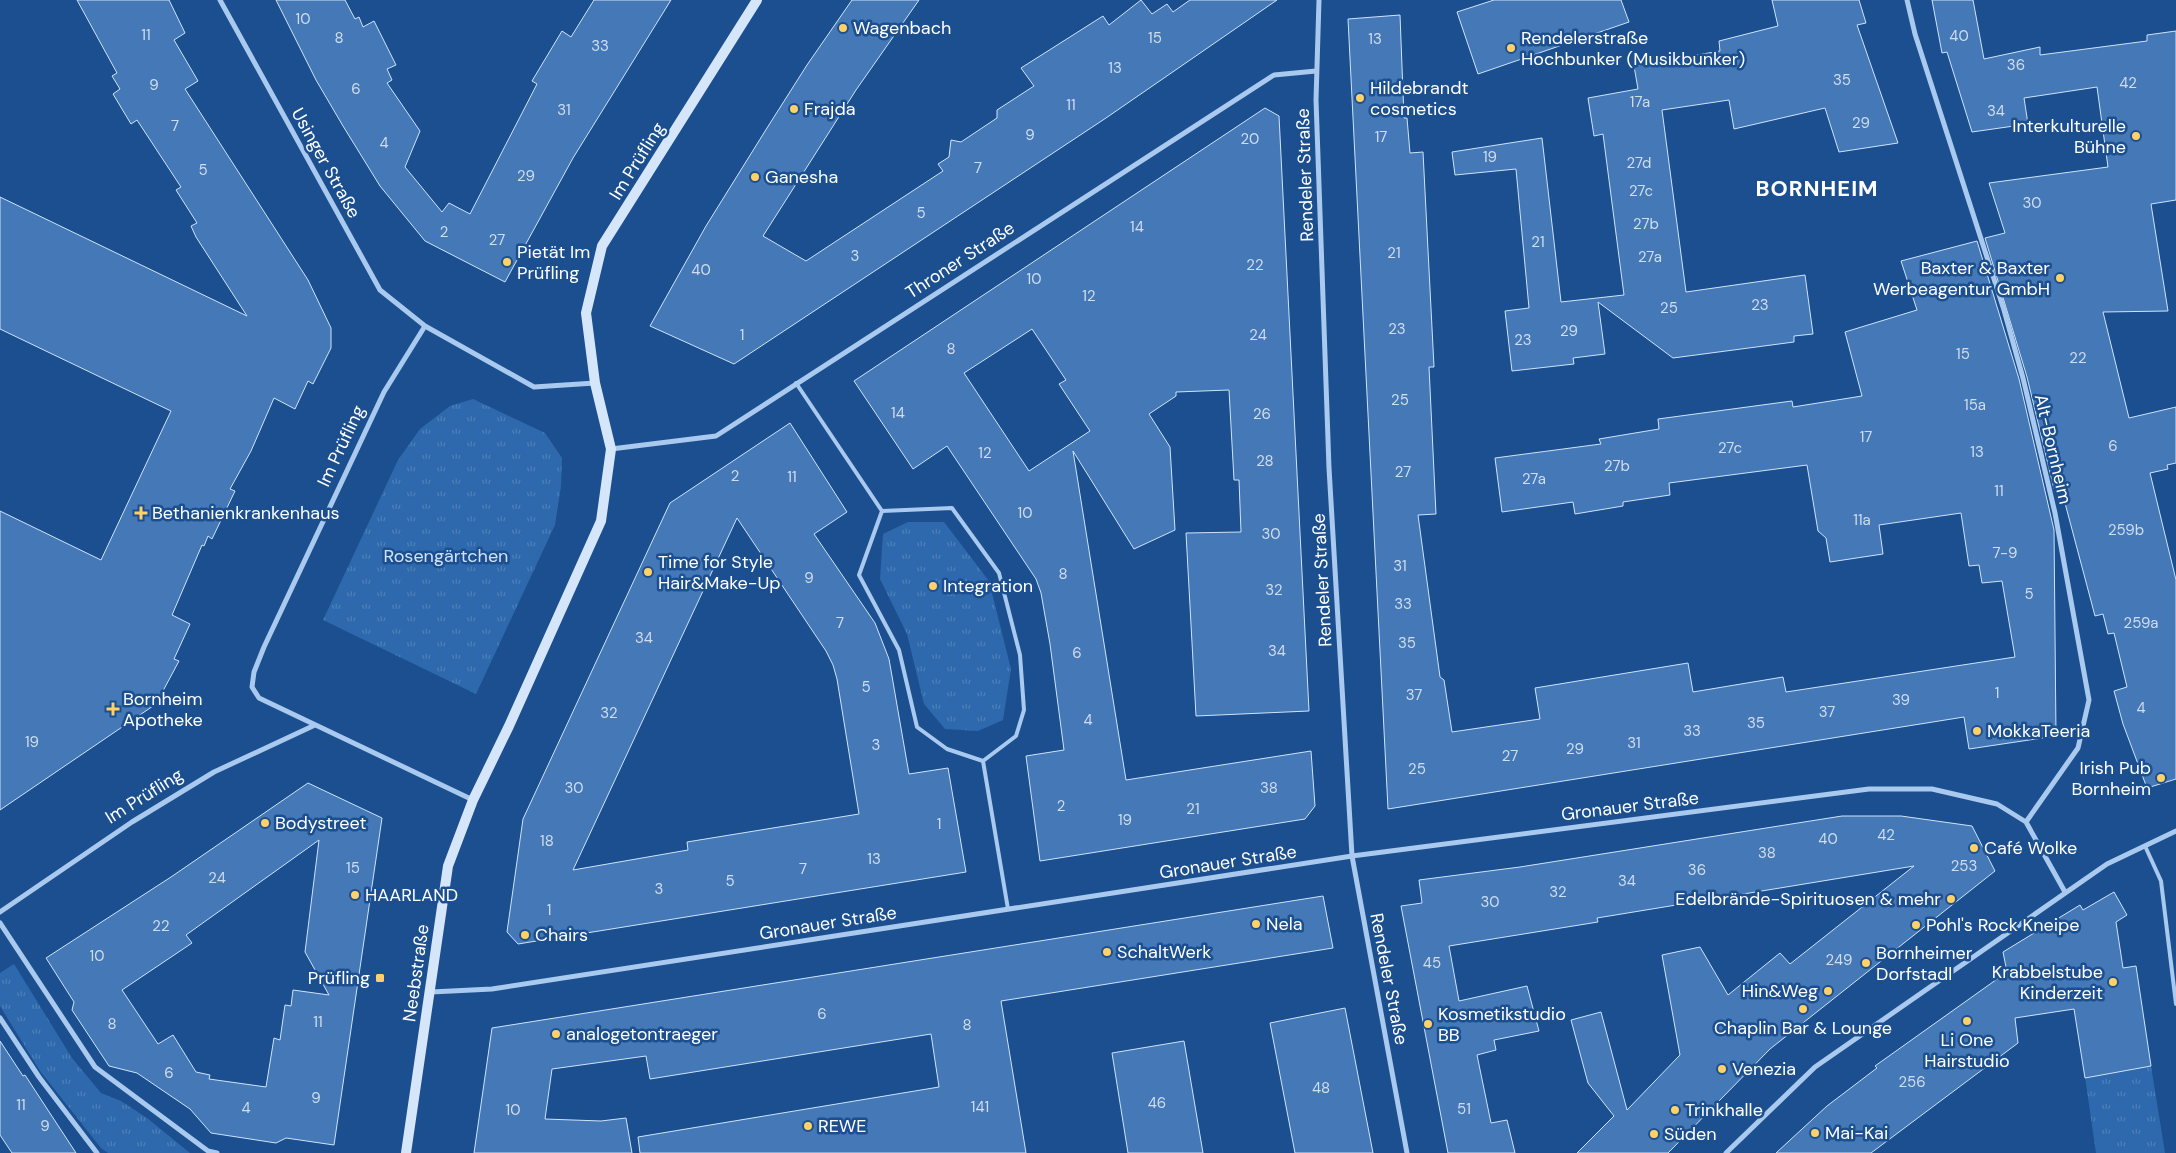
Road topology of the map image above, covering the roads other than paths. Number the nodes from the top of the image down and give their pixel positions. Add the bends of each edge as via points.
1 (220, 0) edge
2 (757, 0) edge
3 (1319, 0) edge
4 (1907, 0) edge
5 (1316, 71) junction
6 (425, 326) junction
7 (595, 383) junction
8 (796, 383) junction
9 (611, 449) junction
10 (882, 511) junction
11 (315, 725) junction
12 (982, 761) junction
13 (473, 800) junction
14 (2026, 822) junction
15 (2176, 831) edge
16 (2145, 846) junction
17 (1352, 856) junction
18 (2065, 892) junction
19 (1008, 909) junction
20 (0, 912) edge
21 (0, 923) edge
22 (431, 992) junction
23 (2176, 1004) edge
24 (0, 1018) edge
25 (97, 1153) edge
26 (217, 1153) edge
27 (406, 1153) edge
28 (1407, 1153) edge
29 (1726, 1153) edge

1 - 6 street, Usinger Straße via 380,290
2 - 7 main road, Im Prüfling via 602,246 586,313
3 - 5 street, Rendeler Straße
4 - 14 street, Alt-Bornheim via 2023,378 2055,513 2089,700 2078,748
5 - 8 street, Throner Straße via 1274,75
5 - 17 street, Rendeler Straße via 1329,468
6 - 7 street via 534,387
6 - 11 street, Im Prüfling via 384,392 254,672 252,687 259,698
7 - 9 main road, Im Prüfling
8 - 9 street, Throner Straße via 716,436
8 - 10 lane
9 - 13 main road, Im Prüfling via 601,521
10 - 12 lane via 859,575 899,650 917,727 947,749
10 - 12 lane via 952,508 998,573 1020,655 1024,710 1016,736
11 - 13 street, Im Prüfling
11 - 20 street, Im Prüfling via 214,772 132,822
12 - 19 lane
13 - 22 main road, Neebstraße via 448,866
14 - 17 street, Gronauer Straße via 1998,804 1932,789 1869,789
14 - 18 street
15 - 16 street
16 - 18 street via 2107,864
16 - 23 lane via 2161,881
17 - 19 street, Gronauer Straße
17 - 28 street, Rendeler Straße
18 - 29 street via 1815,1068
19 - 22 street, Gronauer Straße via 492,989
21 - 26 street via 95,1067 208,1151
22 - 27 main road, Neebstraße
24 - 25 street via 39,1077

